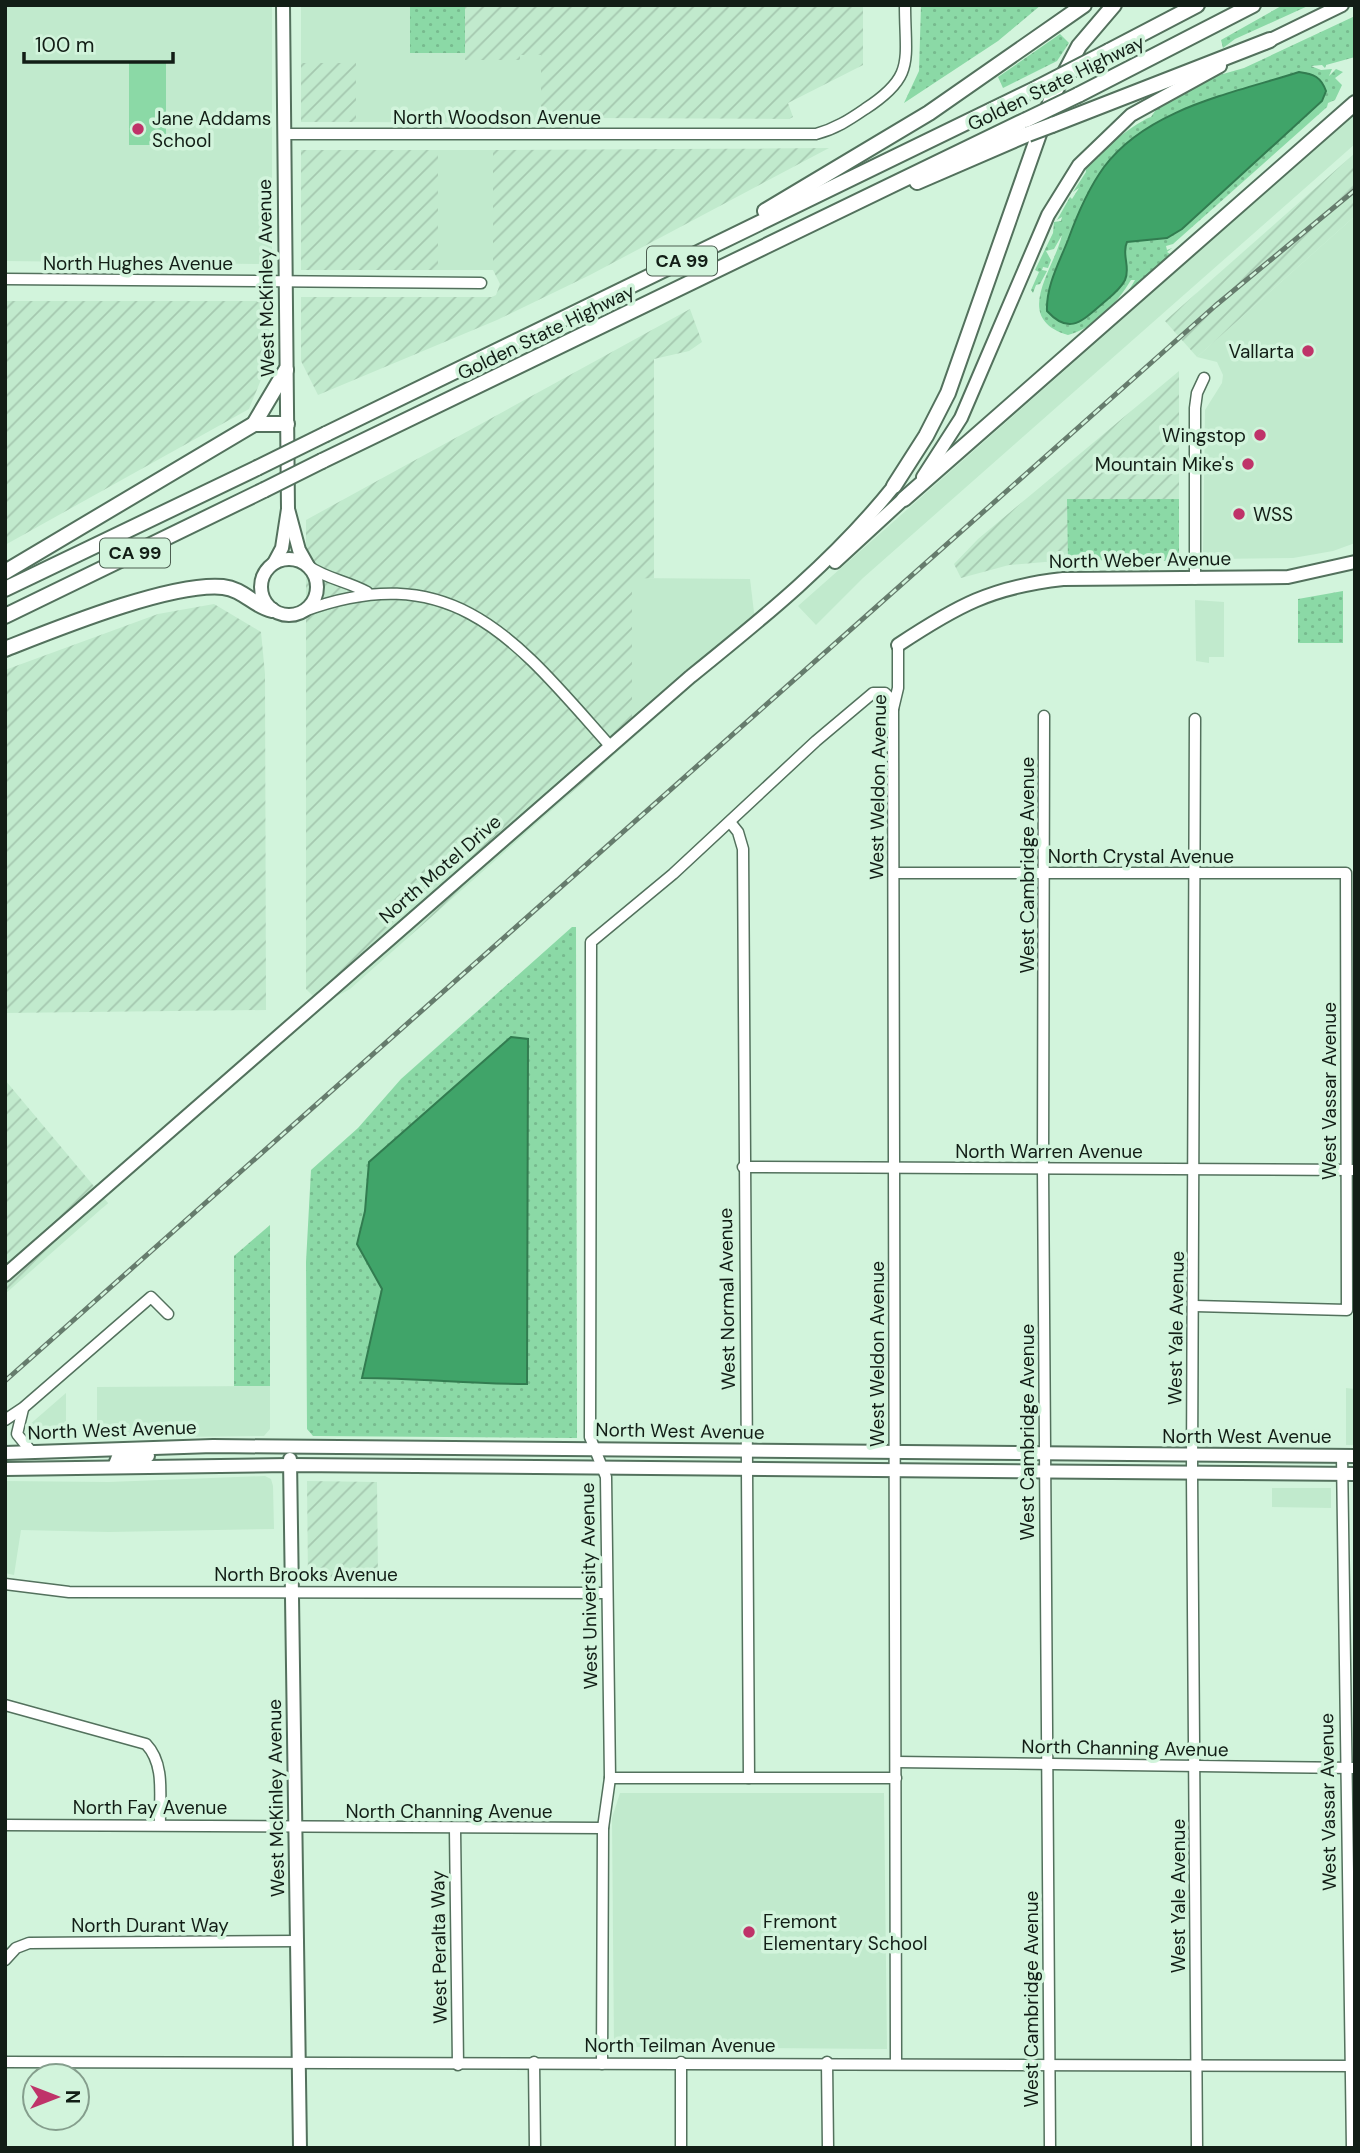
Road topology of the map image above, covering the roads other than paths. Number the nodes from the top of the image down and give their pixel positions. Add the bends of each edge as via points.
1 (283, 5) edge
2 (905, 5) edge
3 (1084, 5) edge
4 (1114, 5) edge
5 (1197, 5) edge
6 (1253, 5) edge
7 (1342, 5) edge
8 (1270, 40) junction
9 (1355, 103) edge
10 (1027, 127) junction
11 (284, 134) junction
12 (675, 264) junction
13 (5, 279) edge
14 (286, 281) junction
15 (481, 283) dead end
16 (286, 370) junction
17 (1204, 377) dead end
18 (254, 424) junction
19 (287, 424) junction
20 (894, 486) joint
21 (904, 499) junction
22 (288, 509) junction
23 (1355, 562) edge
24 (274, 563) junction
25 (308, 566) junction
26 (5, 572) edge
27 (1195, 579) junction
28 (5, 589) edge
29 (367, 592) junction
30 (272, 610) junction
31 (304, 611) junction
32 (5, 616) edge
33 (761, 618) junction
34 (898, 645) joint
35 (5, 649) edge
36 (893, 709) junction
37 (1044, 716) dead end
38 (1195, 719) dead end
39 (611, 747) junction
40 (730, 822) junction
41 (894, 873) junction
42 (1045, 873) junction
43 (1346, 873) joint
44 (1195, 874) junction
45 (743, 1167) junction
46 (894, 1168) junction
47 (1043, 1169) junction
48 (1195, 1169) junction
49 (1351, 1170) edge
50 (5, 1275) edge
51 (1195, 1306) junction
52 (168, 1314) dead end
53 (23, 1408) junction
54 (5, 1420) edge
55 (186, 1447) junction
56 (290, 1447) junction
57 (100, 1448) junction
58 (595, 1449) junction
59 (30, 1450) junction
60 (746, 1451) junction
61 (5, 1453) edge
62 (895, 1453) junction
63 (1045, 1454) junction
64 (1192, 1455) junction
65 (1348, 1456) edge
66 (290, 1465) junction
67 (51, 1467) junction
68 (114, 1467) junction
69 (602, 1468) junction
70 (5, 1469) edge
71 (746, 1469) junction
72 (895, 1469) junction
73 (1045, 1471) junction
74 (1192, 1473) junction
75 (1349, 1474) edge
76 (5, 1584) edge
77 (292, 1591) junction
78 (607, 1593) junction
79 (5, 1705) edge
80 (896, 1762) junction
81 (1047, 1764) junction
82 (1195, 1766) junction
83 (1349, 1768) edge
84 (749, 1778) junction
85 (896, 1778) junction
86 (610, 1779) junction
87 (160, 1824) junction
88 (5, 1825) edge
89 (295, 1826) junction
90 (455, 1829) junction
91 (603, 1829) junction
92 (298, 1941) junction
93 (6, 1958) edge
94 (299, 2061) junction
95 (534, 2062) junction
96 (681, 2062) junction
97 (827, 2062) junction
98 (5, 2063) edge
99 (896, 2063) junction
100 (458, 2064) junction
101 (602, 2064) junction
102 (1353, 2066) edge
103 (1049, 2067) junction
104 (1196, 2067) junction
105 (300, 2148) edge
106 (535, 2148) edge
107 (681, 2148) edge
108 (828, 2148) edge
109 (1050, 2148) edge
110 (1197, 2148) edge
111 (1352, 2148) edge

1 - 11 main road, West McKinley Avenue
2 - 11 street, North Woodson Avenue via 905,61 899,84 833,130 817,134
3 - 12 highway via 929,113
4 - 20 highway via 1079,46 1052,97 947,393
5 - 12 highway, Golden State Highway / CA 99, bridge
6 - 10 highway, Golden State Highway / CA 99, bridge via 1077,95
7 - 8 main road
8 - 10 highway, bridge via 1052,125
8 - 21 main road via 1146,105 1105,136 1079,165 1048,215 961,418
9 - 21 highway
10 - 32 highway, Golden State Highway / CA 99, bridge via 853,204
11 - 14 main road, West McKinley Avenue
12 - 28 highway, Golden State Highway / CA 99, bridge
13 - 14 street, North Hughes Avenue
14 - 15 street, North Hughes Avenue
14 - 16 main road, West McKinley Avenue
16 - 18 highway
16 - 19 main road, West McKinley Avenue
17 - 27 street via 1195,408
18 - 19 highway
18 - 26 highway
19 - 22 main road, West McKinley Avenue
20 - 33 main road, North Motel Drive via 801,586
21 - 33 main road via 805,591
22 - 24 main road, West McKinley Avenue via 282,548
22 - 25 main road, West McKinley Avenue
23 - 27 main road, North Weber Avenue via 1288,577
24 - 25 main road via 291,559
24 - 30 main road, West McKinley Avenue via 260,586
25 - 29 street
25 - 31 main road, West McKinley Avenue via 317,589
27 - 34 main road, North Weber Avenue via 1063,579 1006,587 945,614
29 - 31 street
29 - 39 street via 434,600 491,625 521,648
30 - 31 main road via 288,615
30 - 35 highway via 237,591 213,587 119,608
33 - 39 main road, North Motel Drive
34 - 36 street, West Weldon Avenue
36 - 40 street via 885,693 873,693
36 - 41 street, West Weldon Avenue
37 - 42 street, West Cambridge Avenue
38 - 44 street, West Yale Avenue
39 - 50 main road, North Motel Drive
40 - 45 street, West Normal Avenue via 743,849
40 - 58 street, West University Avenue via 591,942 590,1437
41 - 42 street, North Crystal Avenue
41 - 46 street, West Weldon Avenue
42 - 44 street, North Crystal Avenue
42 - 47 street, West Cambridge Avenue
43 - 44 street, North Crystal Avenue
43 - 49 street, West Vassar Avenue
44 - 48 street, West Yale Avenue
45 - 46 street, North Warren Avenue
45 - 60 street, West Normal Avenue
46 - 47 street, North Warren Avenue
46 - 62 street, West Weldon Avenue
47 - 48 street, North Warren Avenue
47 - 63 street, West Cambridge Avenue
48 - 49 street, North Warren Avenue
48 - 51 street, West Yale Avenue
49 - 51 street, West Vassar Avenue via 1347,1310
51 - 64 street, West Yale Avenue
52 - 53 street via 151,1297
53 - 54 street
53 - 59 street via 17,1434
55 - 56 main road, North West Avenue
55 - 57 main road, North West Avenue
55 - 68 main road via 153,1456 118,1457
56 - 58 main road, North West Avenue
56 - 66 main road, West McKinley Avenue
57 - 59 main road, North West Avenue
57 - 67 main road via 94,1459 67,1460
58 - 60 main road, North West Avenue
58 - 69 street, West University Avenue
59 - 61 main road, North West Avenue
60 - 62 main road, North West Avenue
60 - 71 street, West Normal Avenue
62 - 63 main road, North West Avenue
62 - 72 street, West Weldon Avenue
63 - 64 main road, North West Avenue
63 - 73 street, West Cambridge Avenue
64 - 65 main road, North West Avenue
64 - 74 street, West Yale Avenue
65 - 75 street, West Vassar Avenue
66 - 68 main road, North West Avenue
66 - 69 main road, North West Avenue
66 - 77 main road, West McKinley Avenue
67 - 68 main road, North West Avenue
67 - 70 main road, North West Avenue
69 - 71 main road, North West Avenue
69 - 78 street, West University Avenue via 606,1477
71 - 72 main road, North West Avenue
71 - 84 street, West Normal Avenue
72 - 73 main road, North West Avenue
72 - 80 street, West Weldon Avenue
73 - 74 main road, North West Avenue
73 - 81 street, West Cambridge Avenue
74 - 75 main road, North West Avenue
74 - 82 street, West Yale Avenue
75 - 83 street, West Vassar Avenue
76 - 77 street, North Brooks Avenue via 69,1592
77 - 78 street, North Brooks Avenue
77 - 89 main road, West McKinley Avenue
78 - 86 street, West University Avenue
79 - 87 street via 146,1744 159,1766
80 - 81 street, North Channing Avenue
80 - 85 street, West Weldon Avenue
81 - 82 street, North Channing Avenue
81 - 103 street, West Cambridge Avenue
82 - 83 street, North Channing Avenue
82 - 104 street, West Yale Avenue
83 - 102 street, West Vassar Avenue
84 - 85 street
84 - 86 street
85 - 99 street, West Weldon Avenue
86 - 91 street, West University Avenue
87 - 88 street, North Fay Avenue
87 - 89 street, North Fay Avenue
89 - 90 street, North Channing Avenue
89 - 92 main road, West McKinley Avenue
90 - 91 street, North Channing Avenue
90 - 100 street, West Peralta Way
91 - 101 street, West University Avenue
92 - 93 street, North Durant Way via 29,1943
92 - 94 main road, West McKinley Avenue
94 - 98 street, North Teilman Avenue
94 - 100 street, North Teilman Avenue
94 - 105 main road, West McKinley Avenue
95 - 100 street, North Teilman Avenue
95 - 101 street, North Teilman Avenue
95 - 106 street
96 - 97 street, North Teilman Avenue
96 - 101 street, North Teilman Avenue
96 - 107 street
97 - 99 street, North Teilman Avenue
97 - 108 street
99 - 103 street, North Teilman Avenue
102 - 104 street, North Teilman Avenue
102 - 111 street, West Vassar Avenue
103 - 104 street, North Teilman Avenue
103 - 109 street, West Cambridge Avenue
104 - 110 street, West Yale Avenue

